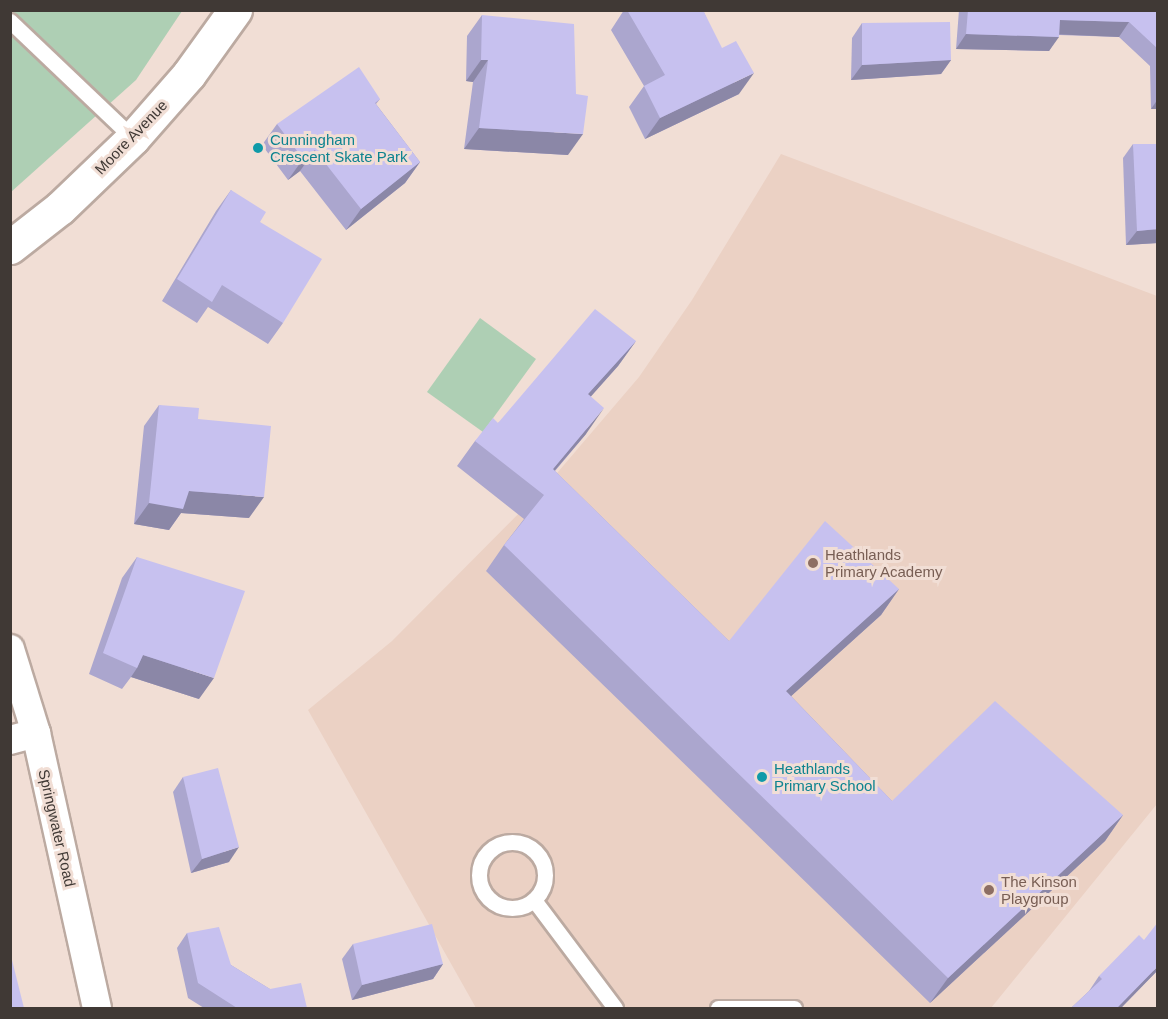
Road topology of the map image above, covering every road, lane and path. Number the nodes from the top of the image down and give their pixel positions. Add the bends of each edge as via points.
1 (17, 10) edge
2 (235, 10) edge
3 (13, 24) edge
4 (133, 138) junction
5 (10, 247) edge
6 (10, 649) edge
7 (23, 737) edge
8 (534, 900) junction
9 (98, 1008) edge
10 (615, 1008) edge
11 (717, 1008) edge
12 (794, 1008) edge

1 - 3 lane
2 - 4 street, Moore Avenue via 189,74
3 - 4 lane
4 - 5 street, Moore Avenue via 60,208
6 - 7 street, Springwater Road
7 - 9 street, Springwater Road
8 - 8 lane via 545,881 544,867 537,854 526,845 512,842 498,845 486,854 478,878 491,901 516,909
8 - 10 lane
11 - 12 lane

